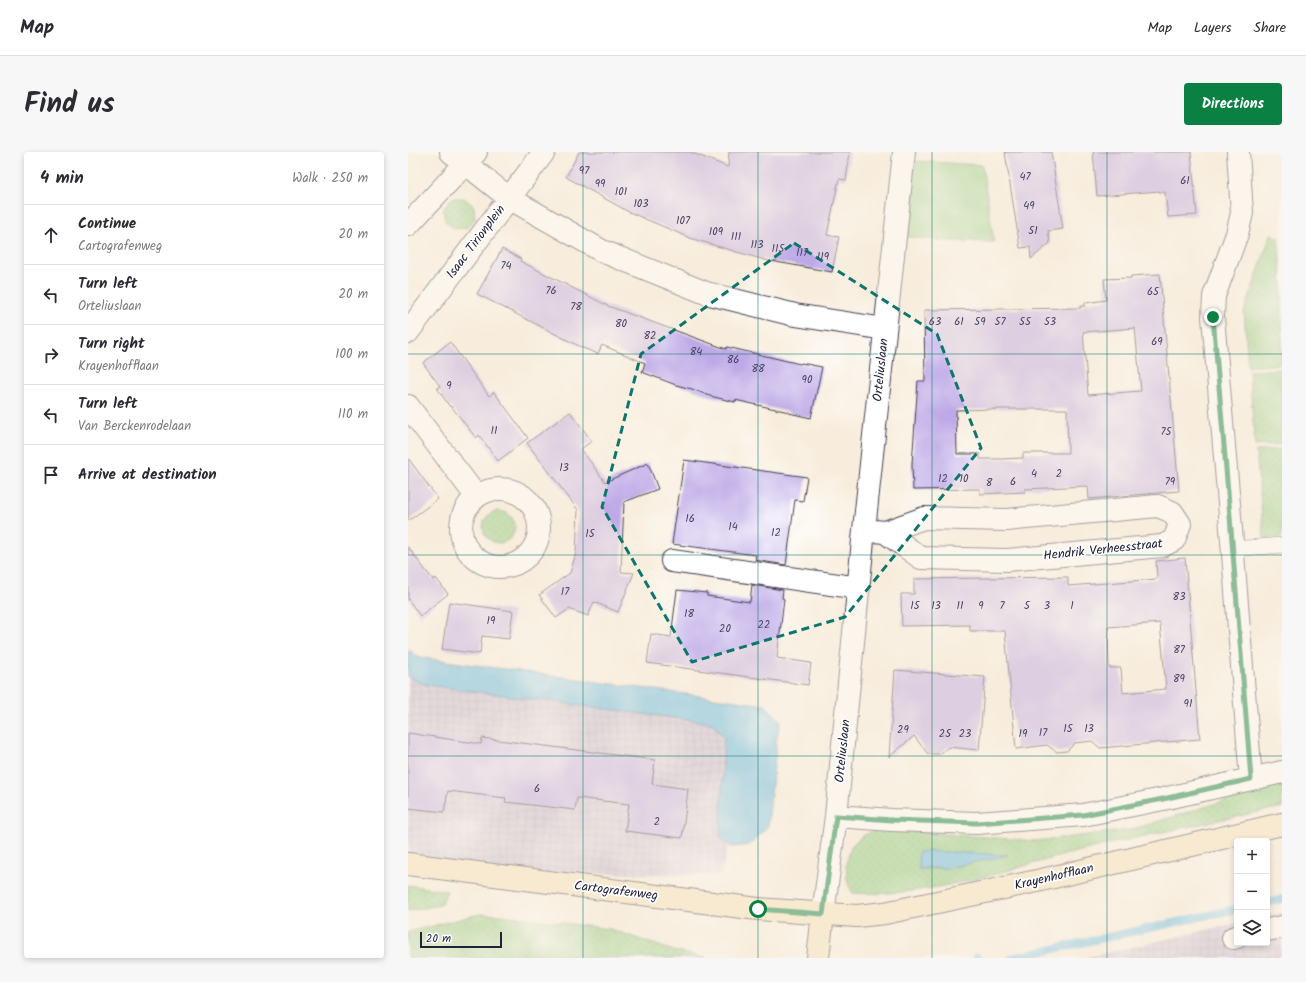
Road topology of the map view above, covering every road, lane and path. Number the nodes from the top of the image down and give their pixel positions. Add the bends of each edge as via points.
1 (544, 152) edge
2 (904, 152) edge
3 (1238, 152) edge
4 (464, 156) edge
5 (509, 198) junction
6 (408, 225) edge
7 (885, 329) junction
8 (408, 332) edge
9 (408, 406) edge
10 (476, 496) dead end
11 (875, 531) junction
12 (1282, 545) edge
13 (1232, 549) junction
14 (672, 561) dead end
15 (859, 588) junction
16 (1282, 772) edge
17 (1251, 779) junction
18 (836, 816) junction
19 (1282, 824) edge
20 (408, 864) edge
21 (823, 914) junction
22 (1282, 927) edge
23 (1270, 929) edge
24 (818, 958) edge

1 - 5 street, Isaac Tirionplein
2 - 7 street, Orteliuslaan
3 - 13 street via 1242,213 1214,296 1213,306
4 - 5 street
4 - 6 street
5 - 7 street via 602,251 706,293 795,315
5 - 8 street, Isaac Tirionplein
7 - 11 street, Orteliuslaan
9 - 10 street
11 - 11 street, Hendrik Verheesstraat via 924,518 1006,520 1158,506 1172,512 1180,524 1174,540 1162,546 1008,560 921,558
11 - 15 street, Orteliuslaan
12 - 13 lane
13 - 17 street
14 - 15 street
15 - 18 street, Orteliuslaan
16 - 17 street
17 - 18 street via 1076,816 977,823
18 - 21 street, Orteliuslaan
19 - 21 street, Krayenhofflaan via 1037,881 885,913 857,916
20 - 21 street, Cartografenweg via 758,909
21 - 24 street
22 - 23 street

